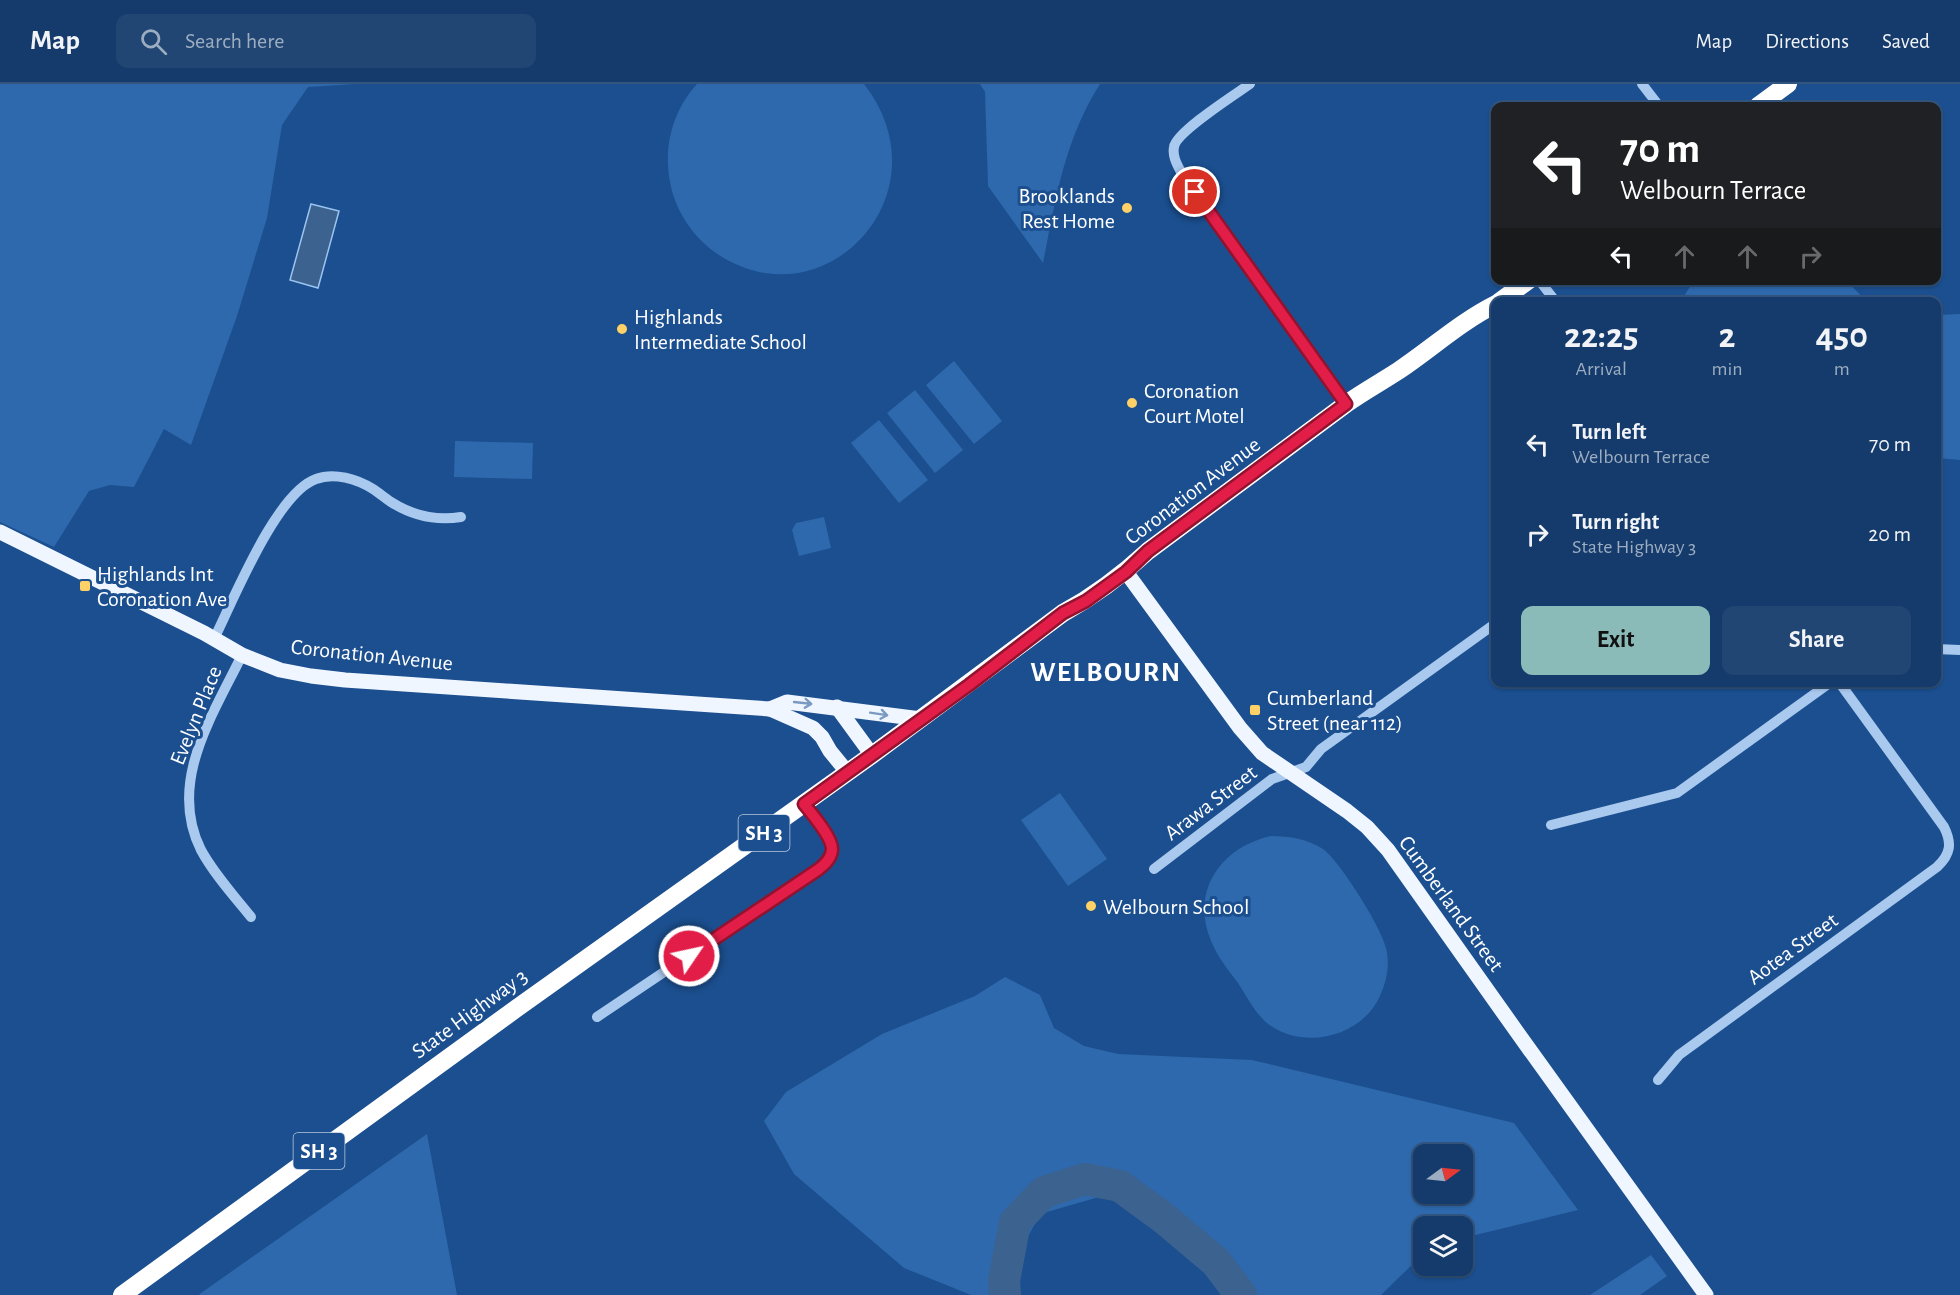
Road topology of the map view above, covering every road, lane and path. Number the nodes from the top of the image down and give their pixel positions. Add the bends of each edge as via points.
1 (1250, 84) edge
2 (1642, 84) edge
3 (1788, 84) edge
4 (1656, 102) edge
5 (1763, 102) edge
6 (1522, 285) edge
7 (1543, 285) edge
8 (1506, 297) edge
9 (1552, 297) edge
10 (1491, 306) edge
11 (1346, 404) junction
12 (461, 516) dead end
13 (0, 532) edge
14 (1126, 572) junction
15 (1491, 627) edge
16 (214, 639) junction
17 (1941, 649) edge
18 (1960, 650) edge
19 (242, 655) junction
20 (1824, 687) edge
21 (1843, 687) edge
22 (837, 707) junction
23 (770, 709) junction
24 (921, 719) junction
25 (872, 755) junction
26 (848, 773) junction
27 (1291, 773) junction
28 (804, 804) junction
29 (1551, 825) dead end
30 (1154, 869) dead end
31 (251, 917) dead end
32 (597, 1017) dead end
33 (1658, 1080) dead end
34 (122, 1295) edge
35 (1706, 1295) edge

1 - 11 street via 1177,139 1175,161
2 - 4 street
3 - 5 highway
6 - 8 highway
7 - 9 street
10 - 11 highway, Coronation Avenue / SH 3
11 - 14 highway, Coronation Avenue / SH 3 via 1148,551
12 - 16 street via 438,519 416,514 346,477 314,479 279,510
13 - 16 main road, Coronation Avenue
14 - 24 highway, Coronation Avenue / SH 3 via 1063,613
14 - 27 main road, Cumberland Street via 1240,728 1262,753
15 - 27 street, Arawa Street via 1321,749 1306,767
16 - 19 main road, Coronation Avenue
17 - 18 street
19 - 23 main road, Coronation Avenue via 280,670 311,676
19 - 31 street, Evelyn Place via 197,749 189,778 189,805 202,851
20 - 29 street via 1677,793
21 - 33 street, Aotea Street via 1944,827 1950,849 1937,867 1679,1055
23 -> 22 main road, Coronation Avenue via 787,702
22 -> 24 main road, Coronation Avenue
22 - 25 main road
23 - 26 main road, Coronation Avenue via 813,728
24 - 25 highway, Coronation Avenue / SH 3
25 - 26 highway, Coronation Avenue / SH 3
26 - 28 highway, State Highway 3 / SH 3
27 - 30 street, Arawa Street via 1272,780
27 - 35 main road, Cumberland Street via 1347,811 1388,850
28 - 32 street via 832,848 825,864
28 - 34 highway, State Highway 3 / SH 3

